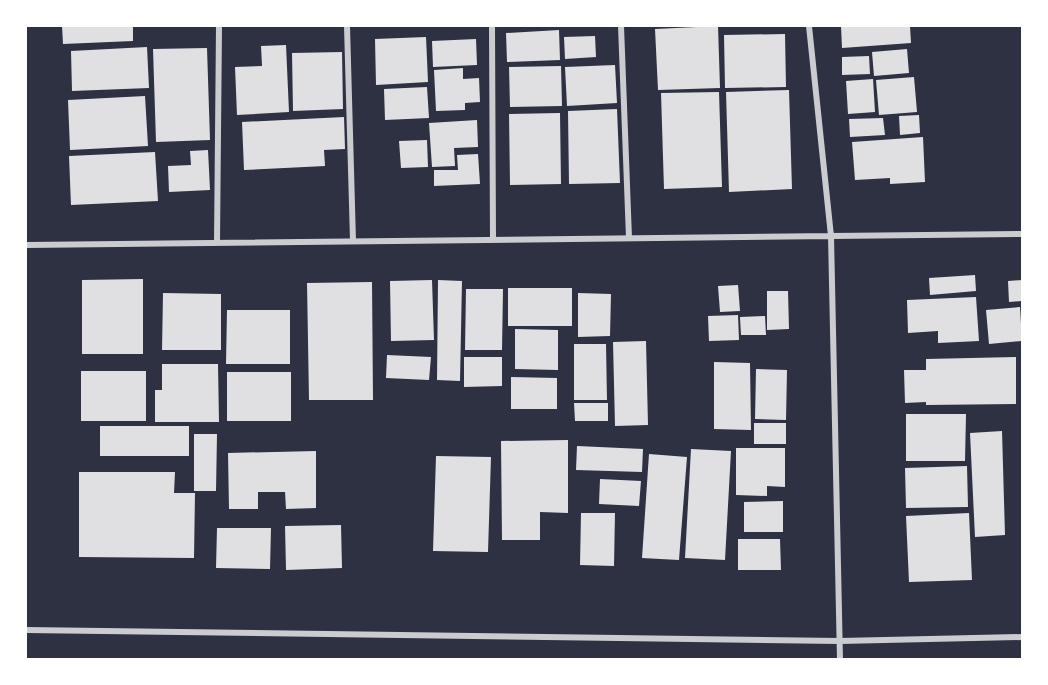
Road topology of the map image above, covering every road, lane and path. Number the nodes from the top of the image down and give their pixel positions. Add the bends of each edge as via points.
1 (219, 26) edge
2 (347, 26) edge
3 (492, 26) edge
4 (621, 26) edge
5 (809, 26) edge
6 (1023, 234) edge
7 (831, 236) junction
8 (629, 238) junction
9 (493, 240) junction
10 (217, 242) junction
11 (353, 242) junction
12 (26, 244) edge
13 (26, 630) edge
14 (1023, 637) edge
15 (840, 641) junction
16 (840, 660) edge

1 - 10 street
2 - 11 street
3 - 9 street
4 - 8 street
5 - 7 street
6 - 7 street
7 - 8 street
7 - 15 street
8 - 9 street
9 - 11 street
10 - 11 street
10 - 12 street
13 - 15 street
14 - 15 street
15 - 16 street

